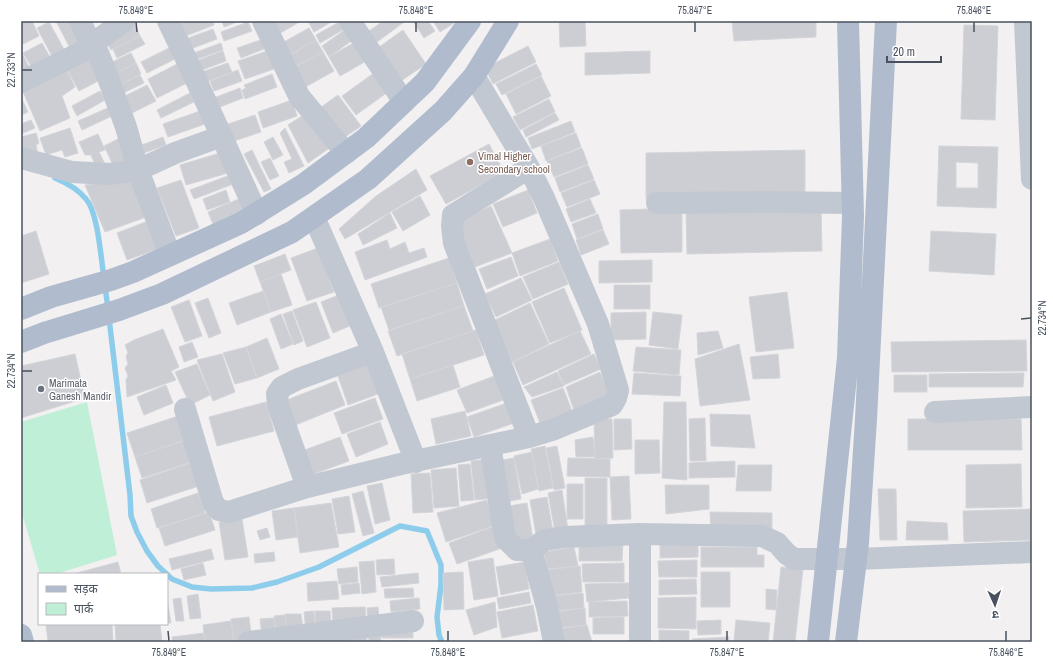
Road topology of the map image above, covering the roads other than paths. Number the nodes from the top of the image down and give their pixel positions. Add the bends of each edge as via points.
1 (80, 21) edge
2 (124, 21) edge
3 (168, 21) edge
4 (263, 21) edge
5 (350, 21) edge
6 (470, 21) edge
7 (508, 21) edge
8 (848, 21) edge
9 (886, 21) edge
10 (1025, 21) edge
11 (92, 47) junction
12 (474, 76) junction
13 (21, 82) edge
14 (404, 102) junction
15 (222, 136) junction
16 (346, 153) junction
17 (21, 158) edge
18 (529, 168) junction
19 (138, 170) junction
20 (1032, 179) edge
21 (657, 203) dead end
22 (852, 203) junction
23 (257, 214) junction
24 (314, 217) junction
25 (170, 255) junction
26 (21, 309) edge
27 (21, 342) edge
28 (373, 352) junction
29 (1032, 407) edge
30 (185, 409) dead end
31 (935, 412) dead end
32 (529, 437) junction
33 (490, 445) junction
34 (416, 462) junction
35 (307, 487) junction
36 (640, 534) junction
37 (531, 550) junction
38 (1032, 552) edge
39 (826, 558) junction
40 (856, 559) junction
41 (413, 621) dead end
42 (21, 635) edge
43 (23, 642) edge
44 (249, 642) edge
45 (554, 642) edge
46 (640, 642) edge
47 (818, 642) edge
48 (846, 642) edge

1 - 11 street
2 - 11 street
3 - 15 street
4 - 16 street via 300,96
5 - 14 street
6 - 14 main road via 425,82
7 - 12 main road
8 - 22 main road
9 - 40 main road via 866,419
10 - 20 street
11 - 13 street
11 - 19 street via 98,53 124,119
12 - 18 street
12 - 24 main road via 443,111 368,179
14 - 16 main road
15 - 19 street
15 - 23 street
16 - 23 main road
17 - 19 street via 72,172 109,174
18 - 32 street via 453,215 452,226 454,243
18 - 32 street via 598,324 618,390 612,405
19 - 25 street
21 - 22 street
22 - 39 main road via 848,358
23 - 25 main road
24 - 27 main road via 292,232 162,294
24 - 28 street
25 - 26 main road via 111,280 51,297
28 - 34 street
28 - 35 street via 298,379 282,387 277,394 278,405
29 - 31 street
30 - 35 street via 213,503 219,510 229,512
32 - 33 street
33 - 34 street
33 - 37 street via 505,538 517,550
34 - 35 street
36 - 37 street via 564,537 545,540
36 - 39 street via 762,536 777,543 794,558
36 - 46 street
37 - 45 street
38 - 40 street
39 - 40 street
39 - 47 main road
40 - 48 main road
41 - 44 street
42 - 43 main road

